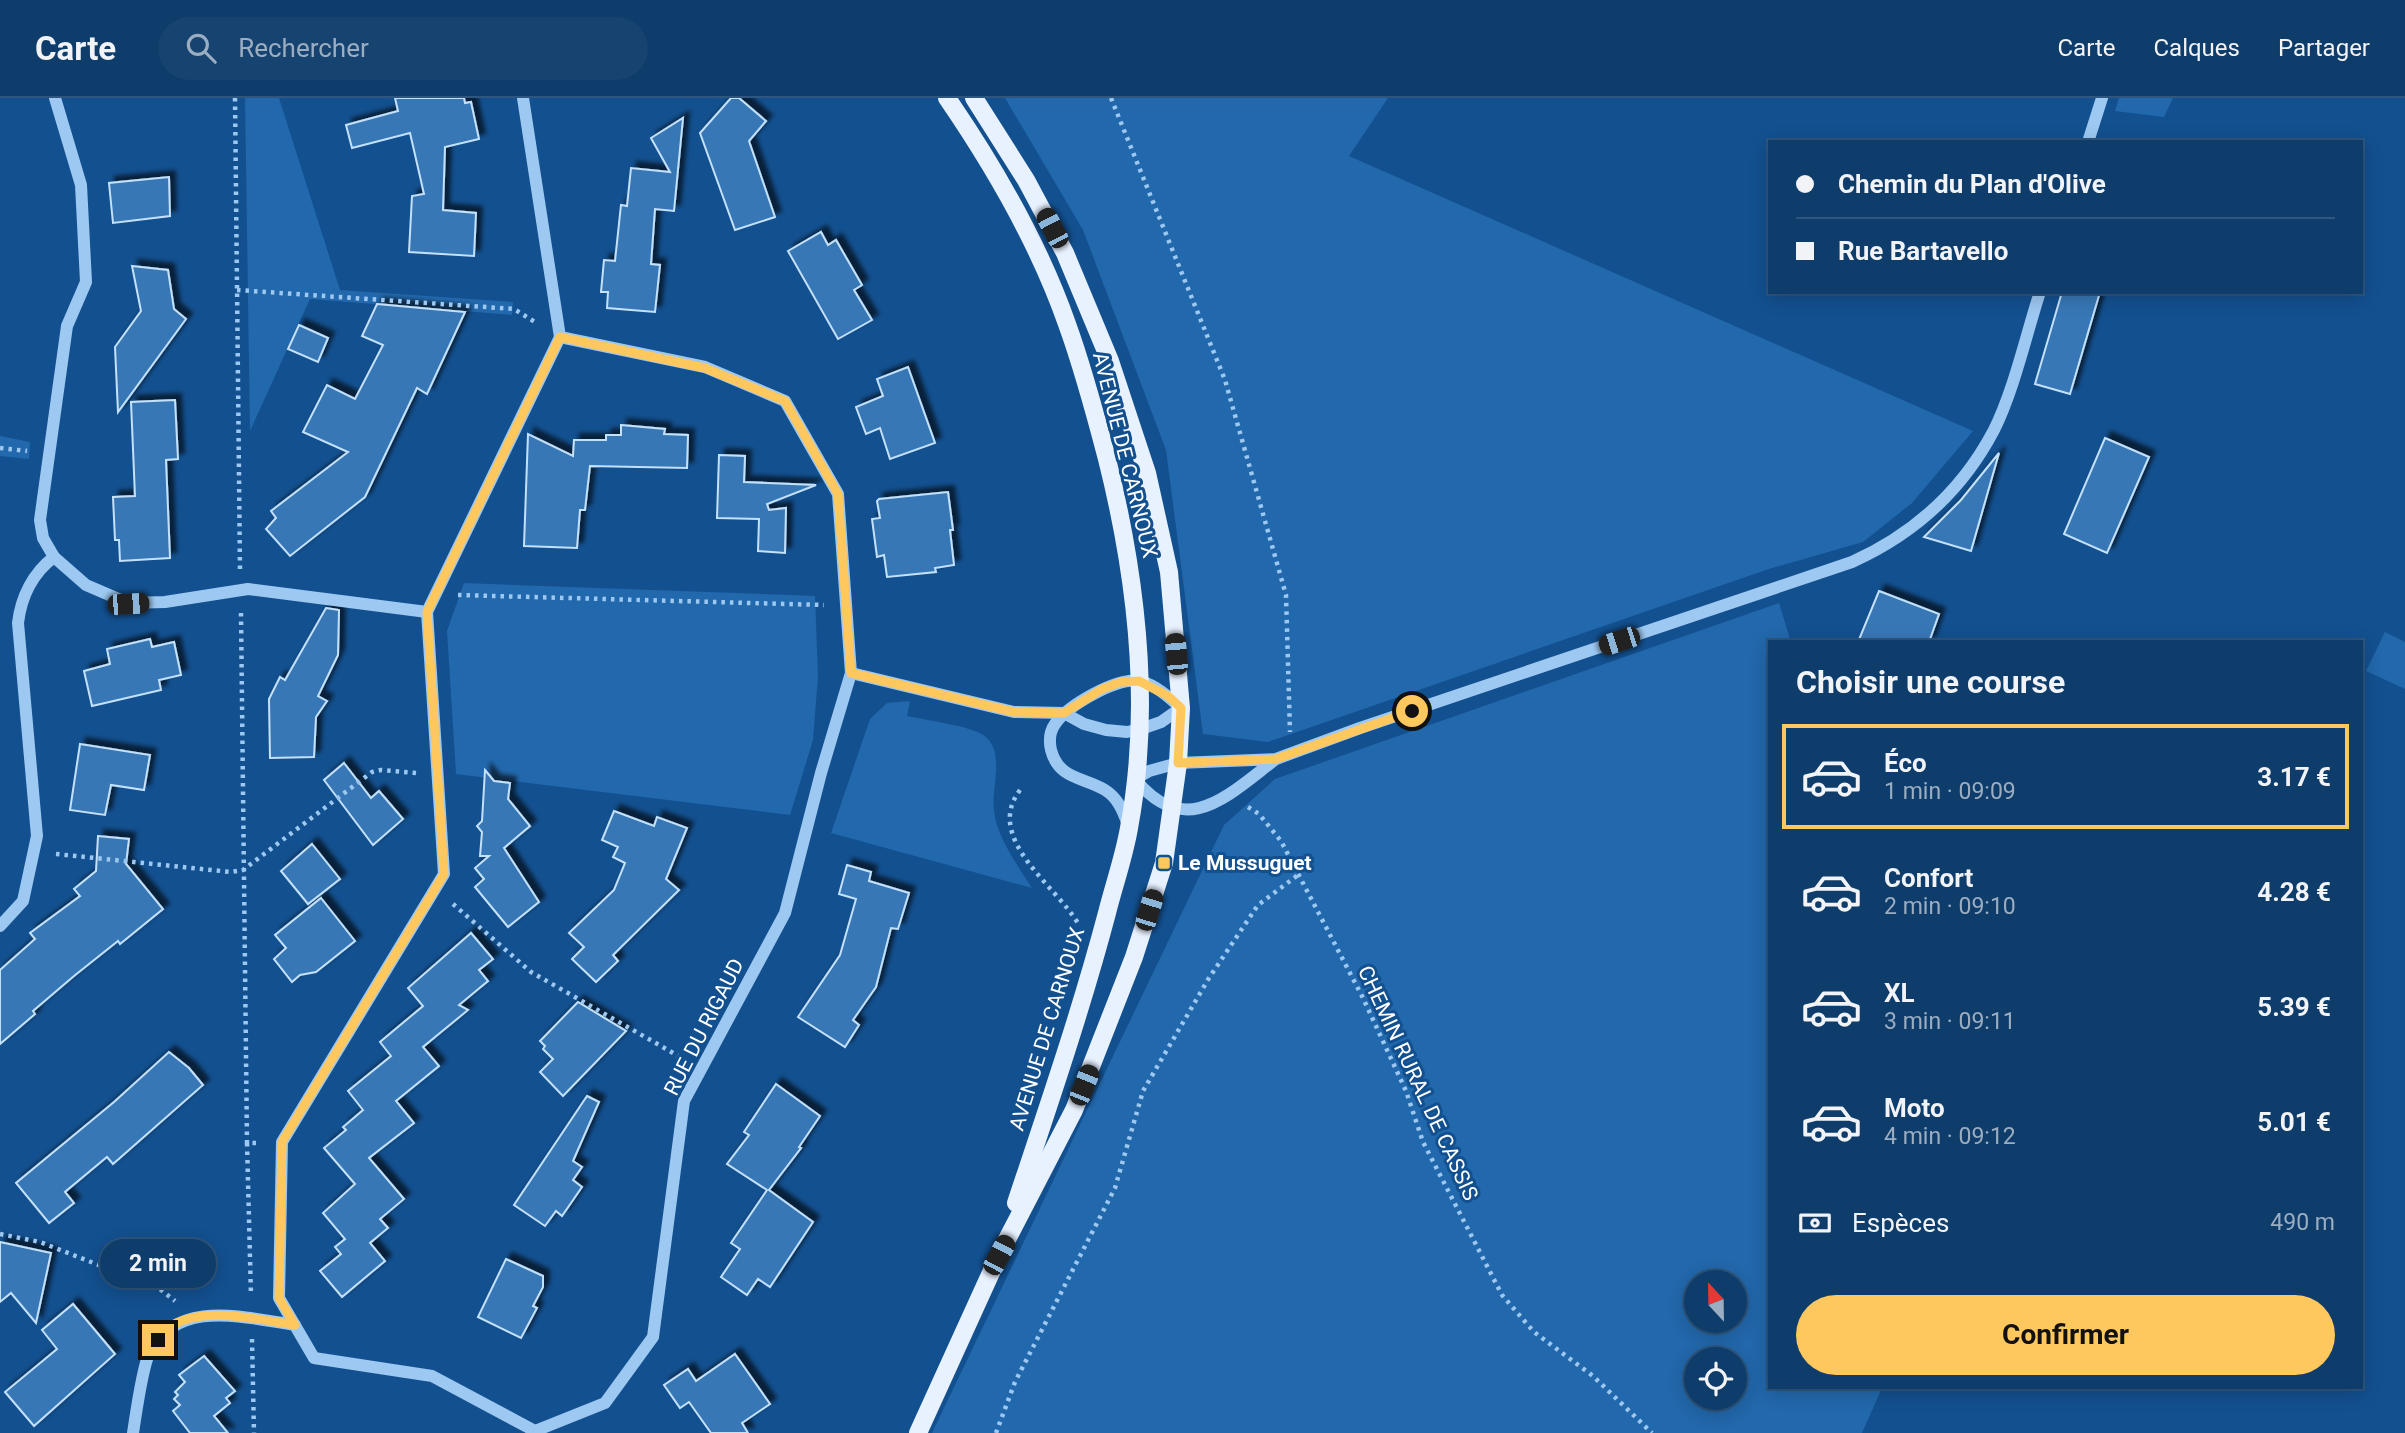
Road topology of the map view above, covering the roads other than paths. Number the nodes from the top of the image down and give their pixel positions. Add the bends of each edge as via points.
1 (55, 98) edge
2 (523, 98) edge
3 (947, 98) edge
4 (974, 98) edge
5 (2102, 98) edge
6 (2089, 140) edge
7 (2039, 294) edge
8 (560, 337) junction
9 (54, 558) junction
10 (427, 612) junction
11 (851, 673) junction
12 (1139, 681) junction
13 (1181, 708) junction
14 (1064, 713) junction
15 (1140, 729) junction
16 (1276, 759) junction
17 (1178, 763) junction
18 (1135, 779) junction
19 (1172, 808) junction
20 (1129, 829) junction
21 (0, 926) edge
22 (999, 1255) junction
23 (295, 1325) junction
24 (535, 1432) edge
25 (133, 1433) edge
26 (918, 1433) edge

1 - 9 street via 80,185 86,282 68,326 40,520
2 - 8 street
3 - 12 main road, AVENUE DE CARNOUX via 999,181 1067,322 1123,522 1138,616
4 - 13 main road, AVENUE DE CARNOUX via 1065,253 1110,361 1147,473 1169,572
5 - 6 street
7 - 16 street via 2005,401 1983,447 1955,489 1896,540 1852,562
8 - 10 street
8 - 11 street via 705,368 785,401 838,494
9 - 10 street via 86,585 128,604 240,589
9 - 21 street via 32,580 19,608 37,836 23,901
10 - 23 street via 444,874 282,1142 279,1298
11 - 14 street via 1014,712
11 - 24 street, RUE DU RIGAUD via 785,913 684,1101 653,1337 605,1403
12 - 13 street
12 - 14 street via 1102,689
12 - 15 main road, AVENUE DE CARNOUX
13 - 15 street
13 - 17 main road, AVENUE DE CARNOUX
14 - 15 street via 1106,730
14 - 20 street via 1049,738 1051,752 1073,778 1115,798
15 - 18 main road, AVENUE DE CARNOUX
16 - 17 street
16 - 19 street via 1213,804 1187,811
17 - 18 street
17 - 19 main road, AVENUE DE CARNOUX
18 - 19 street via 1147,793
18 - 20 main road, AVENUE DE CARNOUX
19 - 22 main road, AVENUE DE CARNOUX via 1164,863 1135,957 1074,1110
20 - 22 main road, AVENUE DE CARNOUX via 1087,986
22 - 26 main road, AVENUE DE CARNOUX
23 - 24 street via 314,1358 432,1376
23 - 25 street via 226,1316 195,1317 172,1325 148,1356

